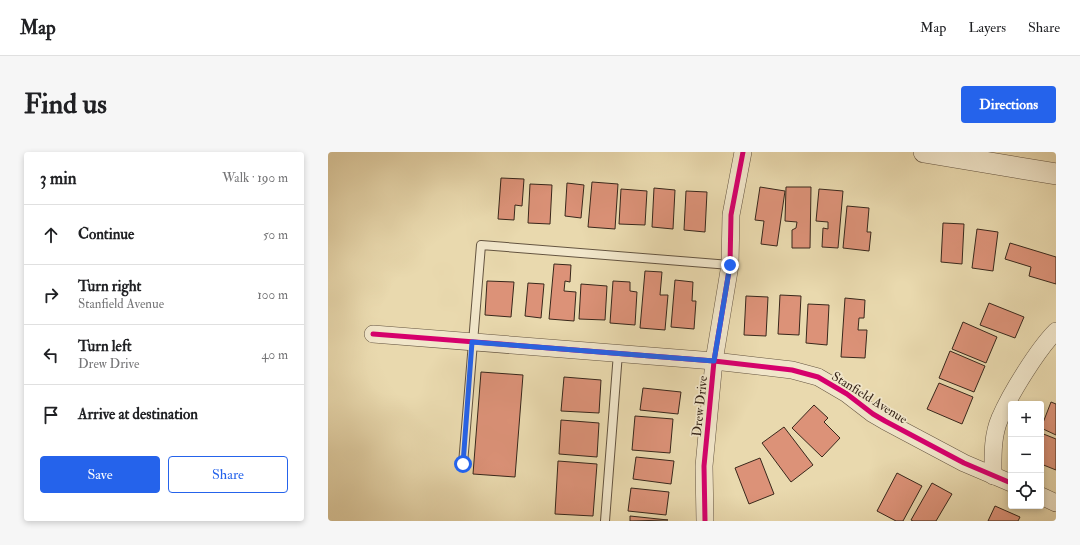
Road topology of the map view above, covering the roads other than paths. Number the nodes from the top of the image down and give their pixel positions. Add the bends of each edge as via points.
1 (744, 152) edge
2 (924, 152) edge
3 (1056, 174) edge
4 (730, 265) junction
5 (1056, 331) edge
6 (373, 334) dead end
7 (472, 342) junction
8 (618, 353) junction
9 (714, 361) junction
10 (463, 464) dead end
11 (993, 476) junction
12 (1008, 482) edge
13 (1044, 497) edge
14 (1056, 503) edge
15 (606, 521) edge
16 (705, 521) edge

1 - 4 street, Drew Drive via 731,215
2 - 3 street
4 - 7 lane via 481,245
4 - 9 street, Drew Drive
5 - 11 street via 1022,377 1000,419 994,442
6 - 7 street, Stanfield Avenue
7 - 8 street, Stanfield Avenue
7 - 10 lane
8 - 9 street, Stanfield Avenue
8 - 15 lane
9 - 11 street, Stanfield Avenue via 792,370 818,377 847,394 873,414
9 - 16 street, Drew Drive via 704,466
11 - 12 street, Stanfield Avenue
13 - 14 street

